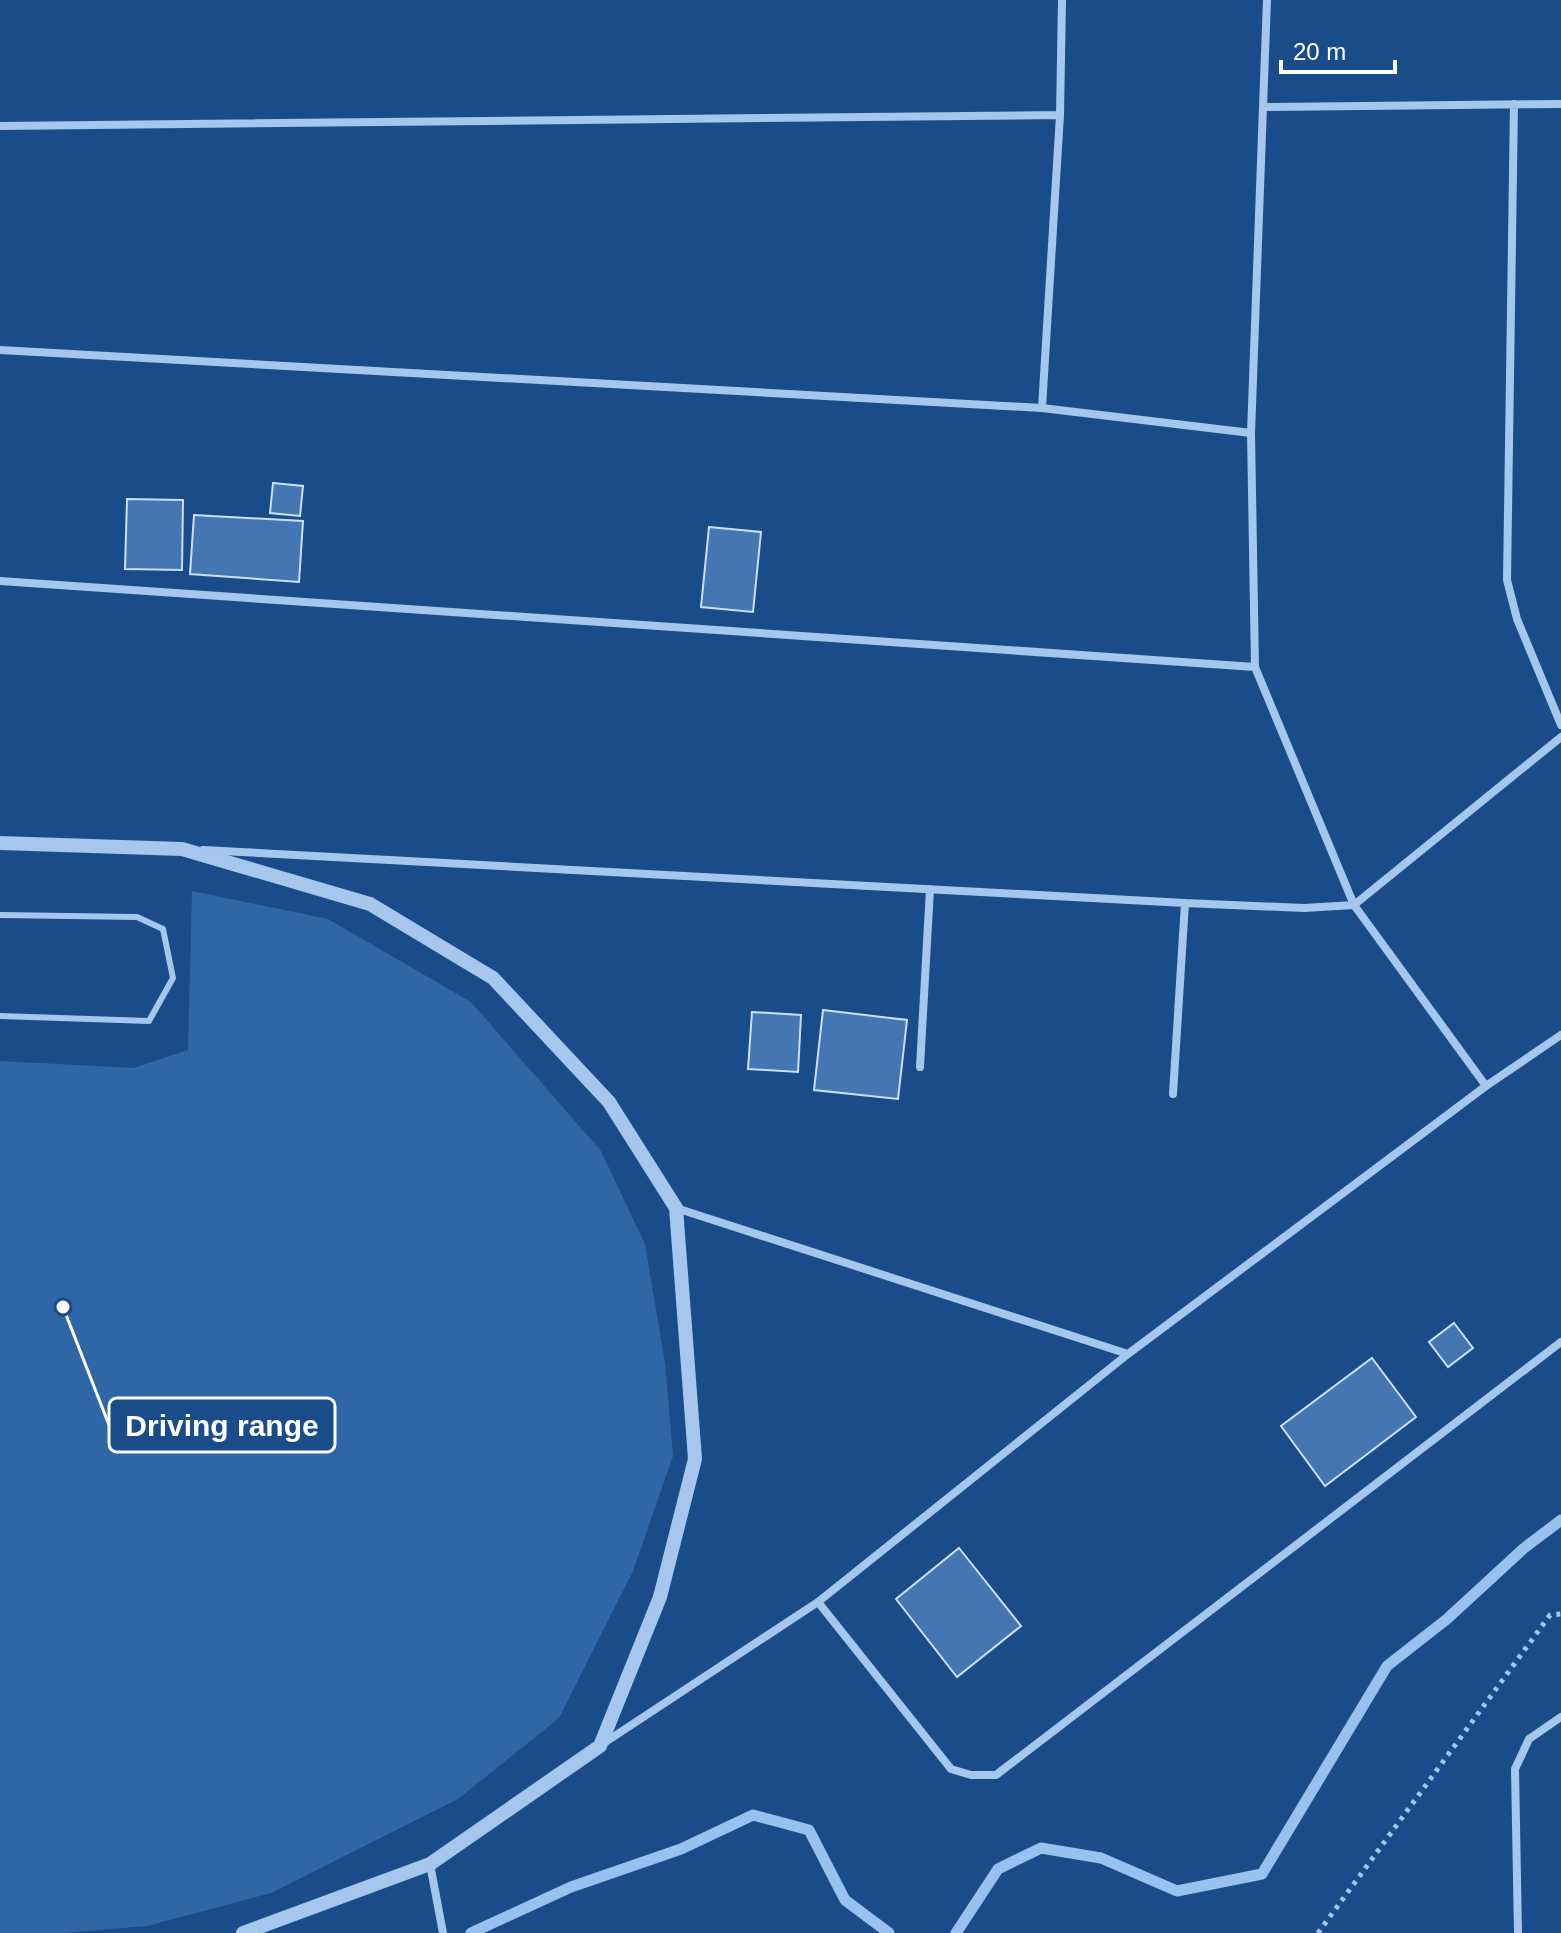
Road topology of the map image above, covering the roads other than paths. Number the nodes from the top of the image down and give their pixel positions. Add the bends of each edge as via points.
1 (1062, 0) edge
2 (1267, 0) edge
3 (1514, 104) junction
4 (1561, 104) edge
5 (1263, 107) junction
6 (1060, 115) junction
7 (0, 126) edge
8 (0, 350) edge
9 (1042, 408) junction
10 (1251, 433) junction
11 (0, 581) edge
12 (1255, 667) junction
13 (1561, 725) edge
14 (1561, 737) edge
15 (0, 843) edge
16 (182, 849) junction
17 (930, 889) junction
18 (1185, 903) junction
19 (1354, 905) junction
20 (0, 915) edge
21 (0, 1016) edge
22 (1561, 1035) edge
23 (920, 1067) dead end
24 (1486, 1086) junction
25 (1173, 1094) dead end
26 (676, 1208) junction
27 (1561, 1342) edge
28 (1128, 1354) junction
29 (818, 1602) junction
30 (1561, 1717) edge
31 (600, 1746) junction
32 (430, 1864) junction
33 (243, 1933) edge
34 (443, 1933) edge
35 (1518, 1933) edge

1 - 6 street
2 - 5 street
3 - 4 street
3 - 5 street
3 - 13 street via 1507,580 1517,619
5 - 10 street
6 - 7 street
6 - 9 street
8 - 9 street
9 - 10 street
10 - 12 street
11 - 12 street
12 - 19 street
14 - 19 street
15 - 16 street
16 - 17 street
16 - 26 street via 370,904 493,978 609,1102
17 - 18 street
17 - 23 street
18 - 19 street
18 - 25 street
19 - 24 street
20 - 21 lane via 137,917 163,929 173,978 149,1021
22 - 24 street
24 - 28 street
26 - 28 street
26 - 31 street via 695,1459 660,1597
27 - 29 street via 996,1775 951,1769
28 - 29 street
29 - 31 street
30 - 35 street via 1529,1739 1515,1769
31 - 32 street
32 - 33 street
32 - 34 street

